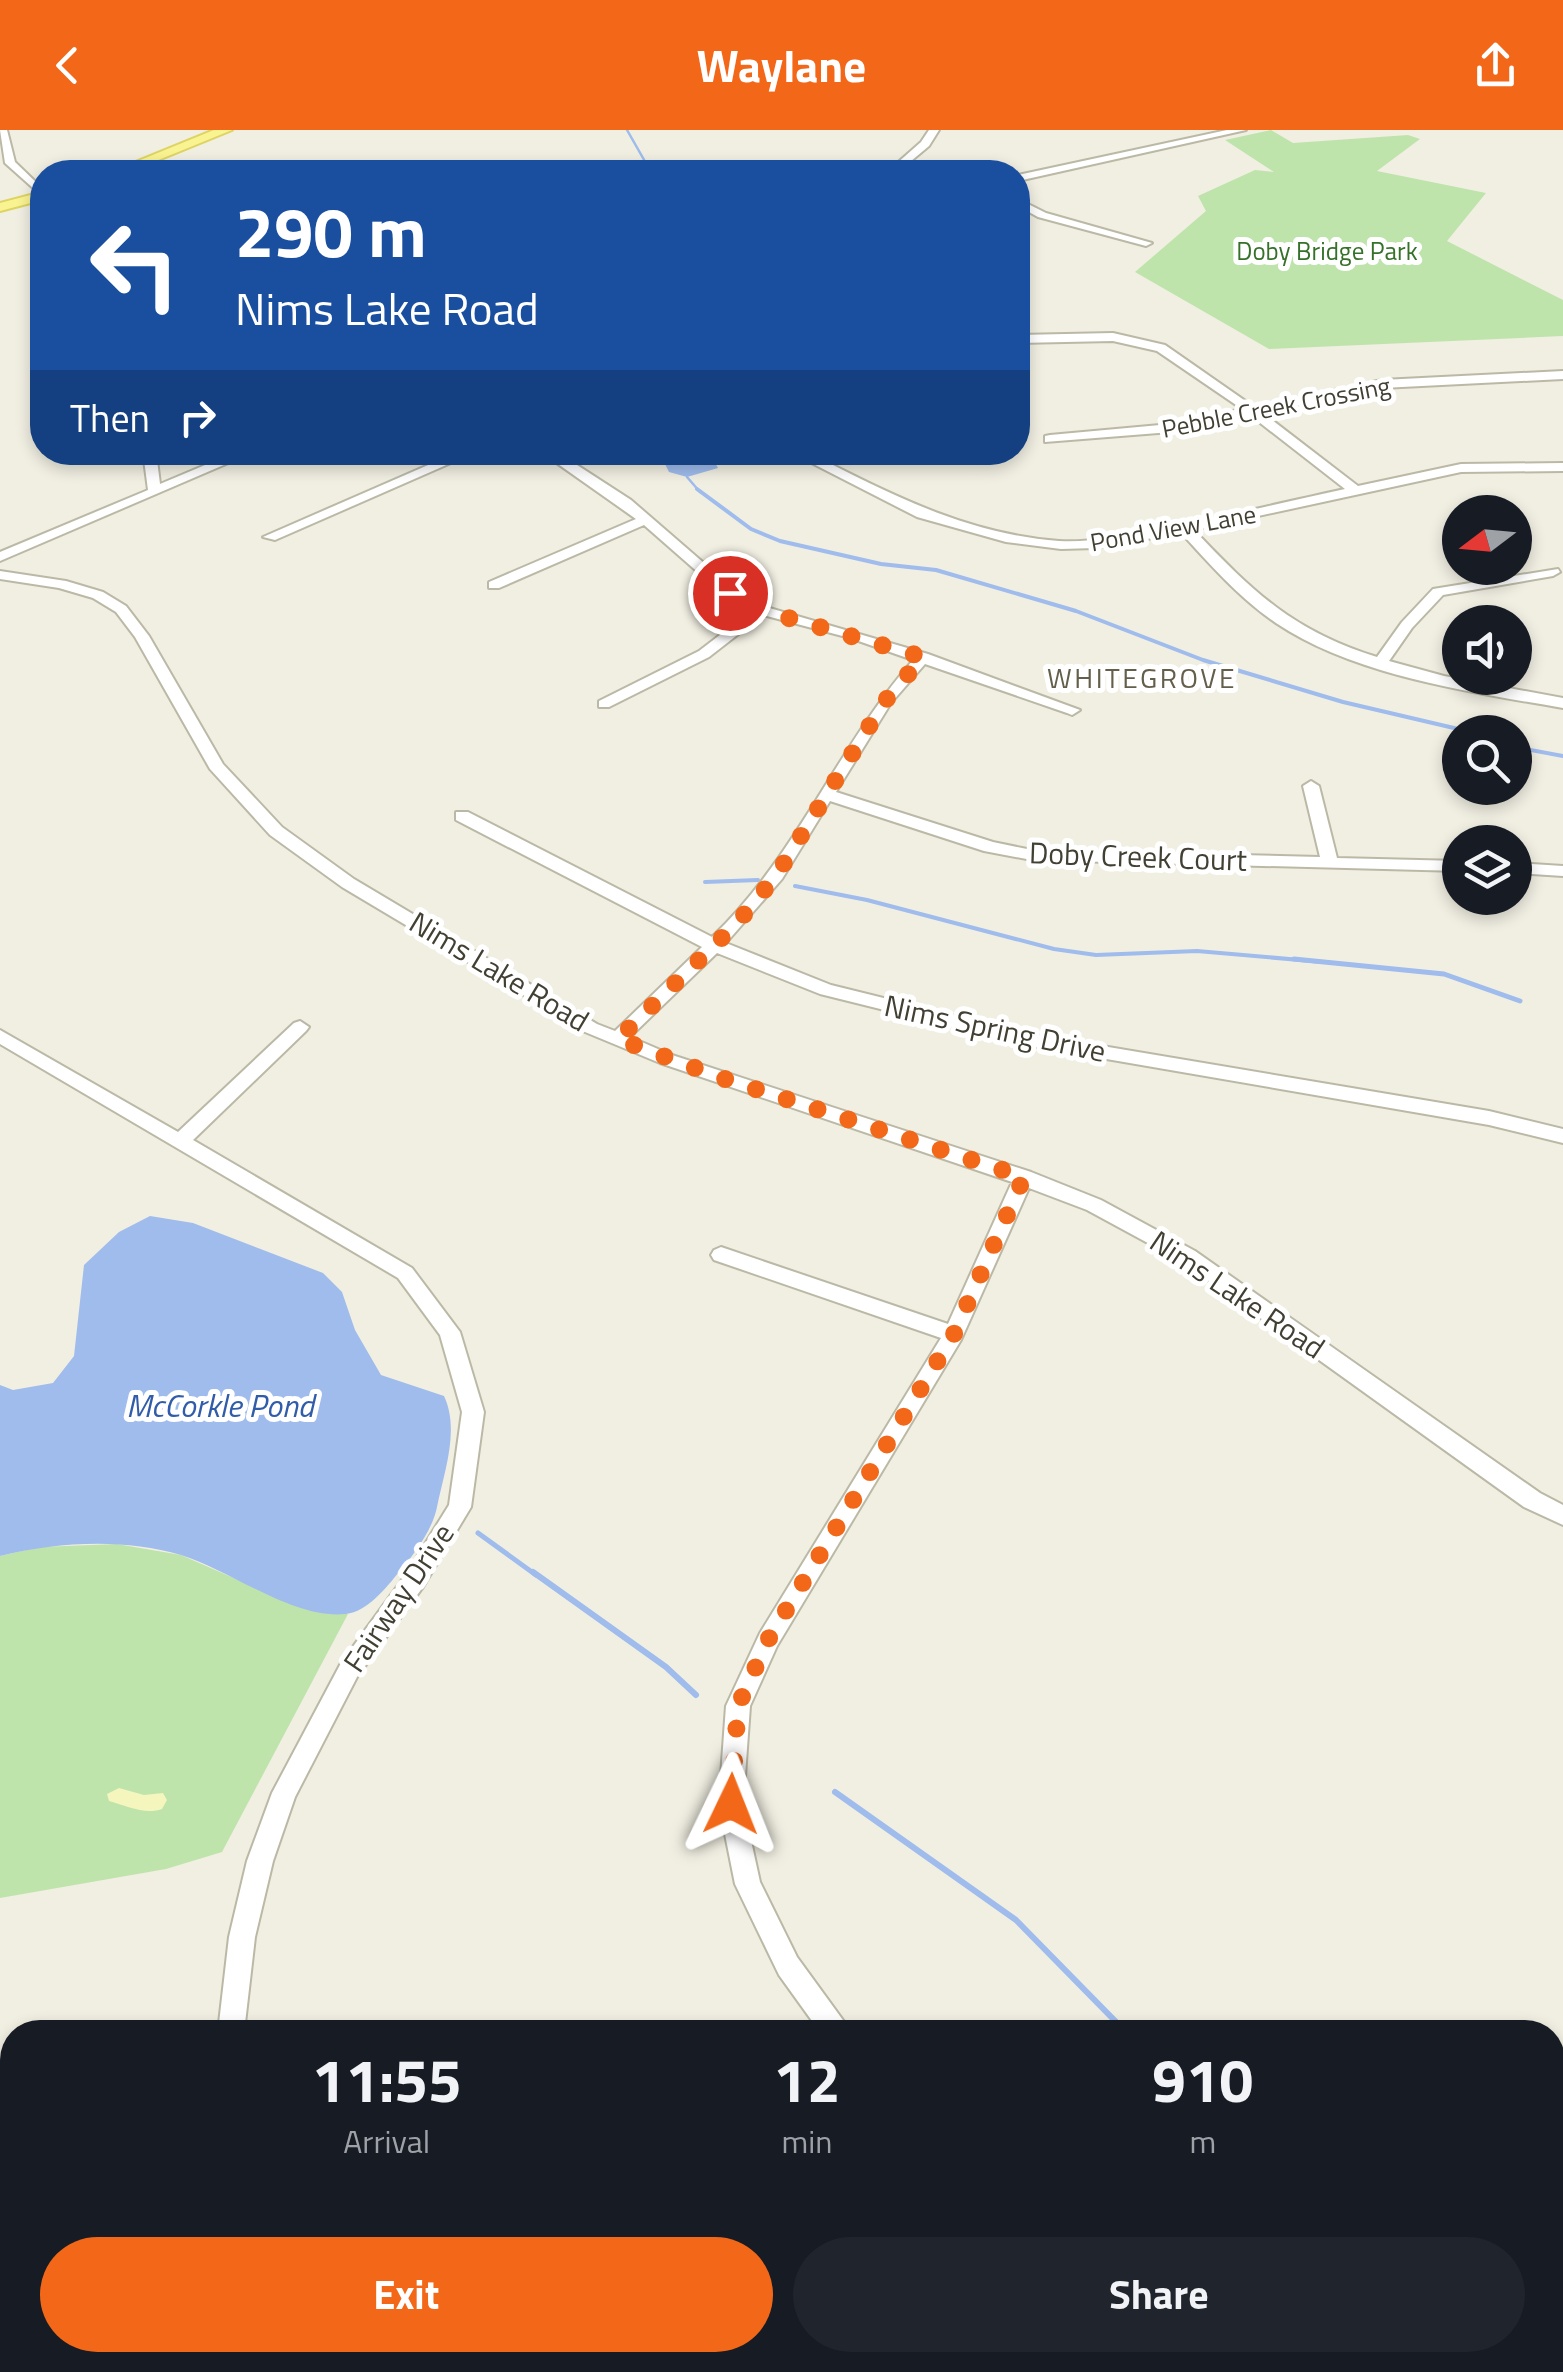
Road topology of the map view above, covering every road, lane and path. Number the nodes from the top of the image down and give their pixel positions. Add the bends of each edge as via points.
1 (2, 130) edge
2 (226, 130) edge
3 (934, 130) edge
4 (1242, 130) edge
5 (149, 160) edge
6 (907, 160) edge
7 (1030, 175) edge
8 (30, 182) edge
9 (30, 198) edge
10 (0, 207) edge
11 (1030, 208) edge
12 (1146, 243) dead end
13 (1030, 339) edge
14 (1563, 375) edge
15 (1255, 413) junction
16 (1050, 440) dead end
17 (151, 465) edge
18 (215, 465) edge
19 (439, 465) edge
20 (566, 465) edge
21 (822, 465) edge
22 (1563, 467) edge
23 (154, 489) junction
24 (1356, 491) junction
25 (646, 519) junction
26 (1184, 528) junction
27 (270, 537) dead end
28 (0, 557) edge
29 (1553, 572) dead end
30 (0, 575) edge
31 (494, 585) dead end
32 (761, 610) junction
33 (923, 657) junction
34 (1381, 662) junction
35 (1563, 703) edge
36 (604, 704) dead end
37 (1072, 710) dead end
38 (1310, 786) dead end
39 (825, 794) junction
40 (462, 816) dead end
41 (1330, 863) junction
42 (1442, 866) edge
43 (1532, 869) edge
44 (1563, 871) edge
45 (712, 944) junction
46 (300, 1027) dead end
47 (0, 1036) edge
48 (618, 1039) junction
49 (1563, 1136) edge
50 (180, 1141) junction
51 (1024, 1177) junction
52 (722, 1255) dead end
53 (954, 1334) junction
54 (1563, 1516) edge
55 (232, 2020) edge
56 (827, 2020) edge

1 - 8 street via 10,163
2 - 5 main road
3 - 6 street
4 - 7 street
9 - 10 main road
11 - 12 street
13 - 15 street via 1113,337 1150,344
14 - 15 street, Pebble Creek Crossing via 1382,384
15 - 16 street, Pebble Creek Crossing
15 - 24 street
17 - 23 street
18 - 23 street
19 - 27 street
20 - 25 street
21 - 26 street, Pond View Lane via 922,514 1006,538 1096,544
22 - 24 street, Pond View Lane via 1461,468
23 - 28 street
24 - 26 street, Pond View Lane
25 - 31 street
25 - 32 street via 730,593
26 - 34 street via 1256,602 1331,644
29 - 34 street via 1438,592
30 - 48 street, Nims Lake Road via 62,584 121,610 216,766 276,831 348,882
32 - 33 street
32 - 36 street via 704,654
33 - 37 street
33 - 39 street via 885,701
34 - 35 street
38 - 41 street
39 - 41 street, Doby Creek Court via 1032,855
39 - 45 street via 776,876
40 - 45 street, Nims Spring Drive
41 - 42 street, Doby Creek Court
43 - 44 street
45 - 48 street
45 - 49 street, Nims Spring Drive via 826,990 1025,1039
46 - 50 street
47 - 50 street, Fairway Drive
48 - 51 street, Nims Lake Road
50 - 55 street, Fairway Drive via 406,1273 450,1332 473,1412 460,1507 350,1670 284,1792 242,1937
51 - 53 street
51 - 54 street, Nims Lake Road via 1094,1205 1188,1256
52 - 53 street
53 - 56 street via 768,1640 738,1706 731,1804 748,1884 788,1966

